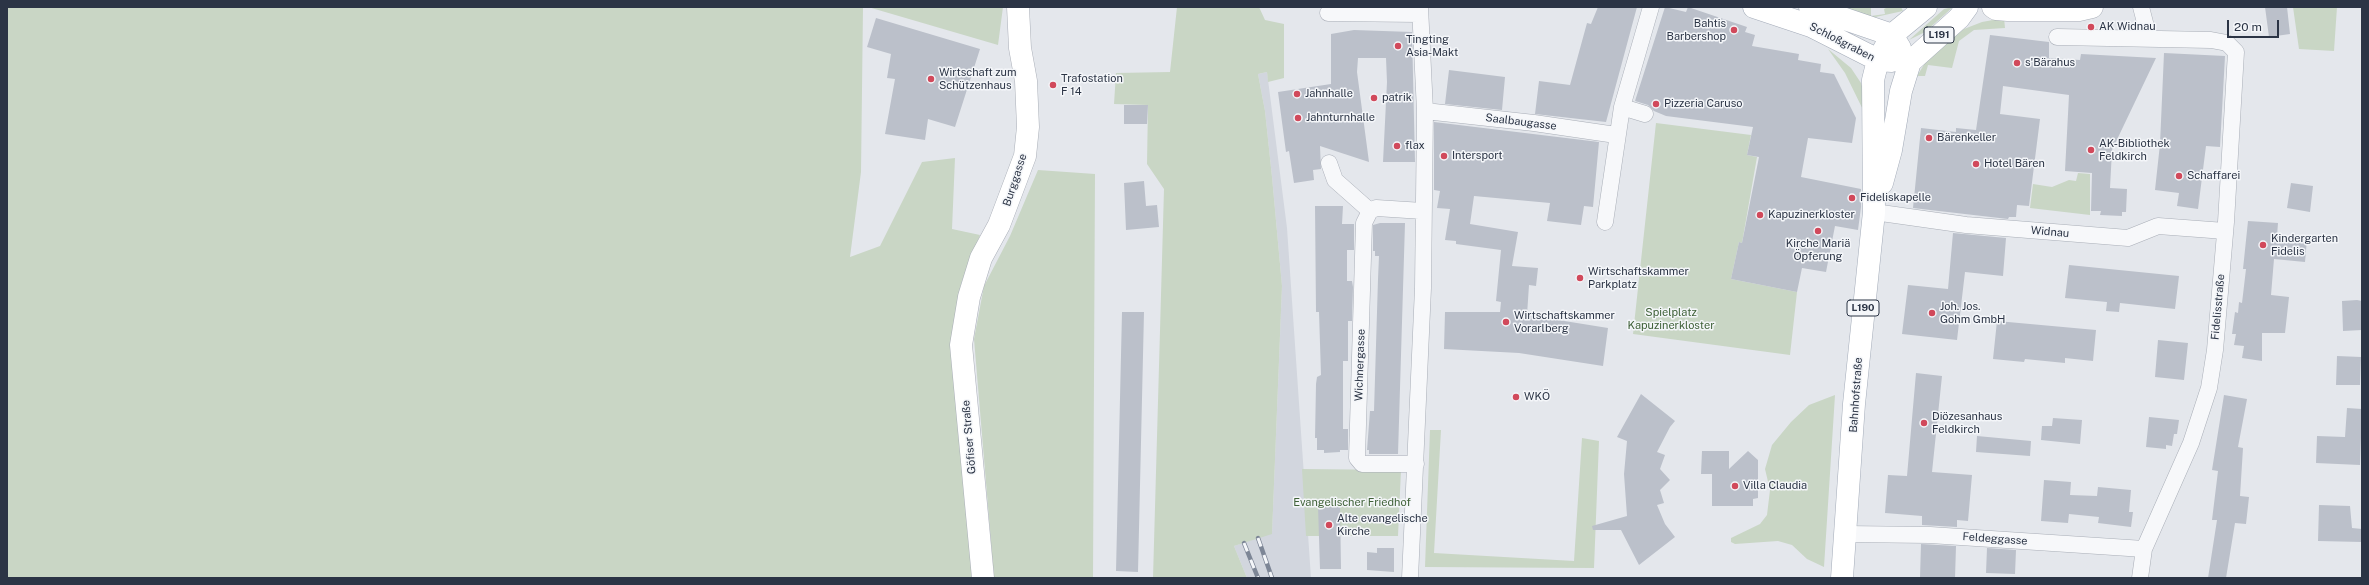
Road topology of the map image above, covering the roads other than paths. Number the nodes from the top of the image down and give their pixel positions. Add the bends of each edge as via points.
1 (1018, 7) edge
2 (1650, 7) edge
3 (1754, 7) edge
4 (1810, 7) edge
5 (1926, 7) edge
6 (1967, 7) edge
7 (1993, 7) edge
8 (2092, 7) edge
9 (2141, 7) edge
10 (1420, 11) edge
11 (1328, 13) dead end
12 (1892, 35) junction
13 (2057, 37) dead end
14 (2149, 38) junction
15 (1878, 60) junction
16 (1910, 62) junction
17 (1622, 107) junction
18 (1425, 111) junction
19 (1645, 114) dead end
20 (1616, 135) junction
21 (1329, 163) dead end
22 (1370, 211) junction
23 (1423, 211) junction
24 (1874, 212) junction
25 (1605, 222) dead end
26 (2225, 231) junction
27 (968, 297) joint
28 (1416, 464) junction
29 (1845, 534) junction
30 (2144, 549) junction
31 (983, 578) edge
32 (1410, 578) edge
33 (1842, 578) edge
34 (2140, 578) edge

1 - 27 main road, Burggasse via 1020,48 1026,82 1028,127 1025,156 999,225 981,258
2 - 17 street
3 - 15 main road, Schloßgraben via 1811,26
4 - 12 main road, Schloßgraben
5 - 12 main road, L191
6 - 16 main road, L191 via 1959,18
7 - 8 main road via 2008,10 2079,10
9 - 14 street
10 - 11 street
10 - 18 street
12 - 15 main road, L191
12 - 16 main road
13 - 14 street
14 - 26 street, Fidelisstraße via 2211,40 2231,45 2236,52
15 - 16 main road, Schloßgraben
15 - 24 main road, Bahnhofstraße / L190 via 1873,80
16 - 24 main road, Bahnhofstraße / L190 via 1901,91 1891,150
17 - 19 street
17 - 20 street
18 - 20 street, Saalbaugasse
18 - 23 street
20 - 25 street
21 - 22 street via 1335,180
22 - 23 street via 1376,208
22 - 28 street, Wichnergasse via 1364,223 1357,458 1362,464
23 - 28 street
24 - 26 street, Widnau via 1966,225 2128,238 2158,226
24 - 29 main road, Bahnhofstraße / L190 via 1854,404
26 - 30 street, Fidelisstraße via 2215,350 2209,388 2191,443
27 - 31 main road, Göfiser Straße via 961,345
28 - 32 street
29 - 30 street, Feldeggasse via 1930,535
29 - 33 main road, Bahnhofstraße / L190
30 - 34 street, Fidelisstraße

